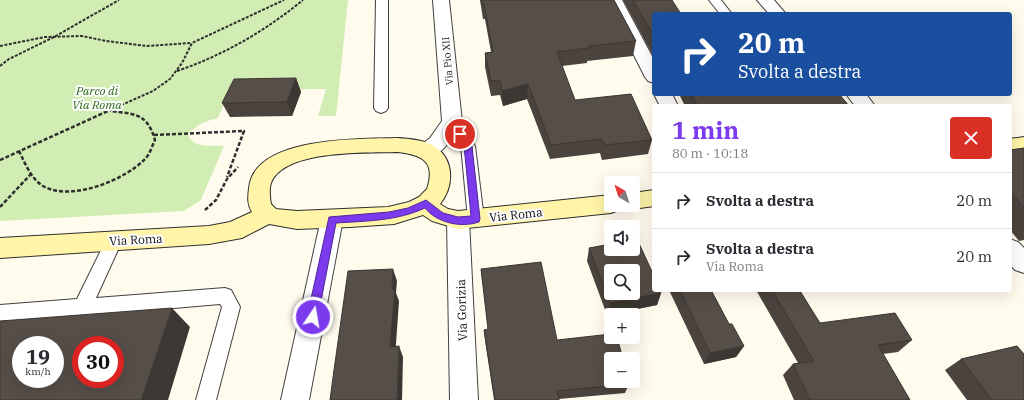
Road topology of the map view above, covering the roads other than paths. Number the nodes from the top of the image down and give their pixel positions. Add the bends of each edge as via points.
1 (382, 0) edge
2 (441, 0) edge
3 (614, 0) edge
4 (715, 0) edge
5 (765, 0) edge
6 (724, 12) edge
7 (776, 12) edge
8 (652, 73) edge
9 (857, 96) edge
10 (864, 104) edge
11 (381, 108) dead end
12 (452, 122) junction
13 (1024, 144) edge
14 (1012, 146) edge
15 (427, 151) junction
16 (652, 198) edge
17 (640, 200) edge
18 (426, 204) junction
19 (604, 205) edge
20 (267, 215) junction
21 (467, 220) junction
22 (330, 228) junction
23 (114, 241) junction
24 (0, 248) edge
25 (1012, 251) edge
26 (1024, 263) edge
27 (82, 308) junction
28 (0, 313) edge
29 (206, 400) edge
30 (295, 400) edge
31 (464, 400) edge

1 - 11 lane
2 - 12 street, Via Pio XII
3 - 8 street
4 - 6 lane
5 - 7 street
9 - 10 street
12 - 15 street via 437,143
12 - 21 lane, Via Pio XII via 468,146
13 - 14 main road
15 - 18 main road via 435,158 441,177 436,194
15 - 20 main road via 398,145 316,149 288,156 275,164 259,184 259,206
16 - 17 main road
18 - 21 main road, Via Roma via 441,216
18 - 22 main road via 410,211
19 - 21 main road, Via Roma
20 - 22 main road
20 - 23 main road, Via Roma via 234,231
21 - 31 street, Via Gorizia
22 - 30 street
23 - 24 main road, Via Roma
23 - 27 lane
25 - 26 street
27 - 28 lane
27 - 29 lane via 226,296 231,307

